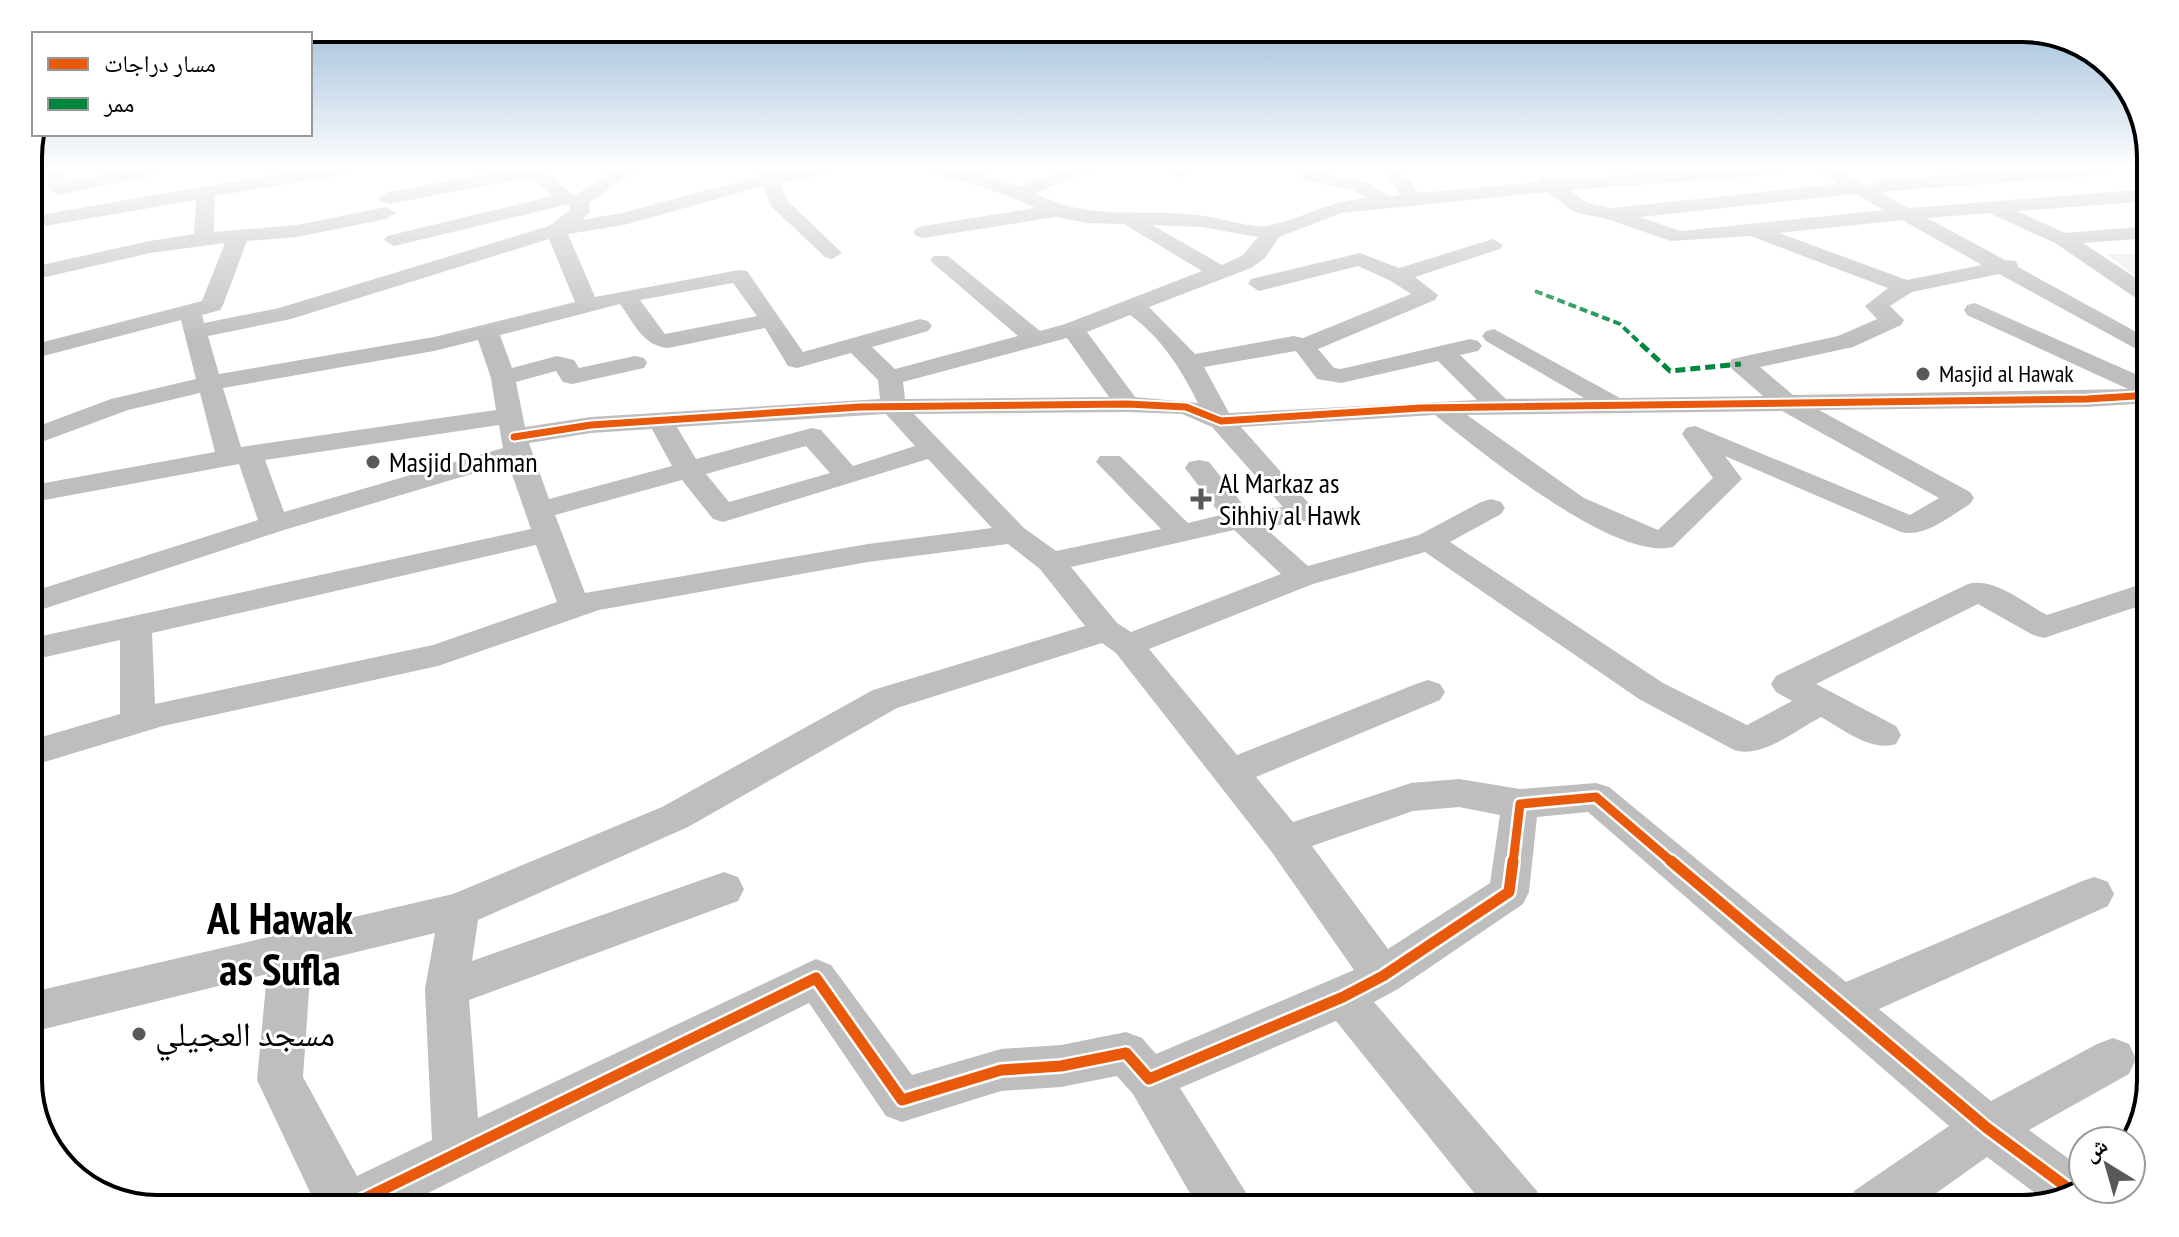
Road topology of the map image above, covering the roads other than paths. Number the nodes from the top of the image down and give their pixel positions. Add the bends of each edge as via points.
1 (205, 227) edge
2 (284, 227) edge
3 (302, 227) edge
4 (391, 227) edge
5 (445, 227) edge
6 (560, 227) edge
7 (576, 227) edge
8 (804, 227) edge
9 (956, 227) edge
10 (1142, 227) edge
11 (1257, 227) edge
12 (1285, 227) edge
13 (1649, 227) edge
14 (1784, 227) edge
15 (1925, 227) edge
16 (1955, 227) edge
17 (2035, 227) edge
18 (1279, 229) junction
19 (556, 230) junction
20 (1751, 230) junction
21 (281, 232) junction
22 (923, 232) dead end
23 (2137, 233) edge
24 (238, 237) junction
25 (204, 239) junction
26 (2062, 239) junction
27 (394, 240) junction
28 (1493, 245) dead end
29 (832, 253) dead end
30 (941, 260) dead end
31 (1347, 261) junction
32 (2023, 264) junction
33 (1999, 267) junction
34 (1226, 271) junction
35 (42, 272) edge
36 (417, 273) junction
37 (1399, 276) junction
38 (1905, 287) junction
39 (2137, 289) edge
40 (625, 296) junction
41 (587, 305) junction
42 (1133, 306) junction
43 (1975, 310) dead end
44 (772, 320) junction
45 (191, 321) junction
46 (920, 326) dead end
47 (2137, 326) edge
48 (486, 329) junction
49 (1073, 329) junction
50 (1494, 336) dead end
51 (1033, 337) junction
52 (2137, 342) edge
53 (857, 345) junction
54 (1304, 346) junction
55 (1470, 346) dead end
56 (42, 350) edge
57 (1443, 352) junction
58 (797, 361) junction
59 (1189, 362) junction
60 (635, 363) dead end
61 (572, 377) junction
62 (503, 378) junction
63 (210, 383) junction
64 (2137, 385) edge
65 (892, 392) junction
66 (2137, 394) edge
67 (1785, 402) junction
68 (1127, 404) junction
69 (1499, 407) junction
70 (1631, 407) junction
71 (1441, 408) junction
72 (822, 409) junction
73 (660, 420) junction
74 (1221, 421) junction
75 (591, 425) junction
76 (42, 434) edge
77 (1695, 434) junction
78 (513, 435) junction
79 (935, 448) junction
80 (240, 455) junction
81 (1110, 462) dead end
82 (1199, 468) dead end
83 (688, 470) junction
84 (848, 477) junction
85 (42, 492) edge
86 (1491, 508) dead end
87 (1240, 520) junction
88 (542, 522) junction
89 (274, 524) junction
90 (1182, 533) junction
91 (1014, 534) junction
92 (1429, 541) junction
93 (1051, 562) junction
94 (1302, 577) junction
95 (2137, 596) edge
96 (42, 599) edge
97 (574, 607) junction
98 (136, 624) junction
99 (1117, 638) junction
100 (42, 647) edge
101 (1428, 692) dead end
102 (1818, 703) junction
103 (138, 721) junction
104 (1883, 735) dead end
105 (42, 750) edge
106 (1230, 773) junction
107 (1520, 804) junction
108 (1285, 840) junction
109 (724, 889) dead end
110 (2094, 894) dead end
111 (459, 910) junction
112 (291, 949) junction
113 (1383, 976) junction
114 (447, 989) junction
115 (1343, 997) junction
116 (1841, 1005) junction
117 (42, 1010) edge
118 (2113, 1059) dead end
119 (1149, 1079) junction
120 (1987, 1128) junction
121 (457, 1153) junction
122 (2065, 1186) edge
123 (338, 1195) edge
124 (371, 1195) edge
125 (1219, 1195) edge
126 (1507, 1195) edge
127 (1892, 1195) edge

1 - 25 street
2 - 21 street
3 - 21 street
4 - 27 street
5 - 27 street
6 - 19 street
7 - 19 street
8 - 29 street
9 - 22 street
10 - 34 street
11 - 18 street
12 - 18 street
13 - 20 street via 1678,237
14 - 20 street
15 - 33 street
16 - 32 street
17 - 26 street
18 - 31 street
18 - 34 street via 1264,250
19 - 36 street
19 - 41 street
20 - 38 street
21 - 24 street
23 - 26 street
24 - 25 street
24 - 45 street via 212,305
25 - 35 street
26 - 39 street
27 - 36 street
28 - 37 street
30 - 51 street
31 - 34 street via 1262,289
31 - 37 street via 1360,259
32 - 33 street
32 - 47 street
33 - 38 street
33 - 52 street
34 - 42 street
36 - 45 street via 283,314
37 - 54 street via 1427,295
38 - 67 street via 1876,306 1893,320 1845,342 1741,364
40 - 41 street
40 - 44 street via 739,276
40 - 44 street via 658,340
41 - 48 street
42 - 49 street
42 - 59 street
43 - 64 street
44 - 58 street
45 - 56 street
45 - 63 street
46 - 53 street
48 - 62 street
48 - 63 street via 434,344
49 - 51 street
49 - 68 street
50 - 70 street
51 - 65 street
53 - 58 street
53 - 65 street
54 - 57 street via 1326,374 1341,376
54 - 59 street via 1294,343
55 - 57 street
57 - 69 street
58 - 72 street
59 - 74 street
60 - 61 street
61 - 62 street via 557,363
61 - 75 street
62 - 78 street
63 - 76 street via 120,404
63 - 80 street
65 - 68 street
65 - 72 street
65 - 79 street
66 - 67 street via 2087,399
67 - 70 street
67 - 77 street via 1960,498 1911,526
68 - 74 street via 1186,407
69 - 70 street
69 - 71 street
70 - 77 street
71 - 74 street
71 - 77 street via 1554,495 1629,532 1663,541 1728,479
72 - 73 street
73 - 75 street
73 - 83 street
74 - 87 street via 1298,507 1296,515
75 - 78 street
78 - 80 street
78 - 88 street
78 - 89 street
79 - 84 street
79 - 91 street
80 - 85 street
80 - 89 street
81 - 90 street
82 - 87 street
83 - 84 street via 812,436
83 - 84 street via 723,513
83 - 88 street
86 - 92 street
87 - 90 street
87 - 94 street
88 - 97 street
88 - 98 street
89 - 96 street
90 - 93 street
91 - 93 street
91 - 97 street via 718,577
92 - 94 street
92 - 102 street via 1651,691 1747,741
93 - 99 street
94 - 99 street
95 - 102 street via 2044,627 1979,591 1788,684
97 - 103 street via 438,655
98 - 100 street
98 - 103 street
99 - 106 street
99 - 111 street via 885,699 675,817
101 - 106 street
102 - 104 street
103 - 105 street
106 - 108 street
107 - 108 street via 1459,793 1411,797
107 - 113 street via 1509,892
107 - 116 street via 1596,797
108 - 113 street
109 - 114 street
110 - 116 street
111 - 112 street
111 - 114 street
112 - 117 street
112 - 123 street via 280,1080
113 - 115 street
114 - 121 street
115 - 119 street
115 - 126 street
116 - 120 street
118 - 120 street
119 - 121 street via 1126,1053 1061,1066 1001,1070 902,1100 816,978
119 - 125 street
120 - 122 street
120 - 127 street
121 - 124 street

